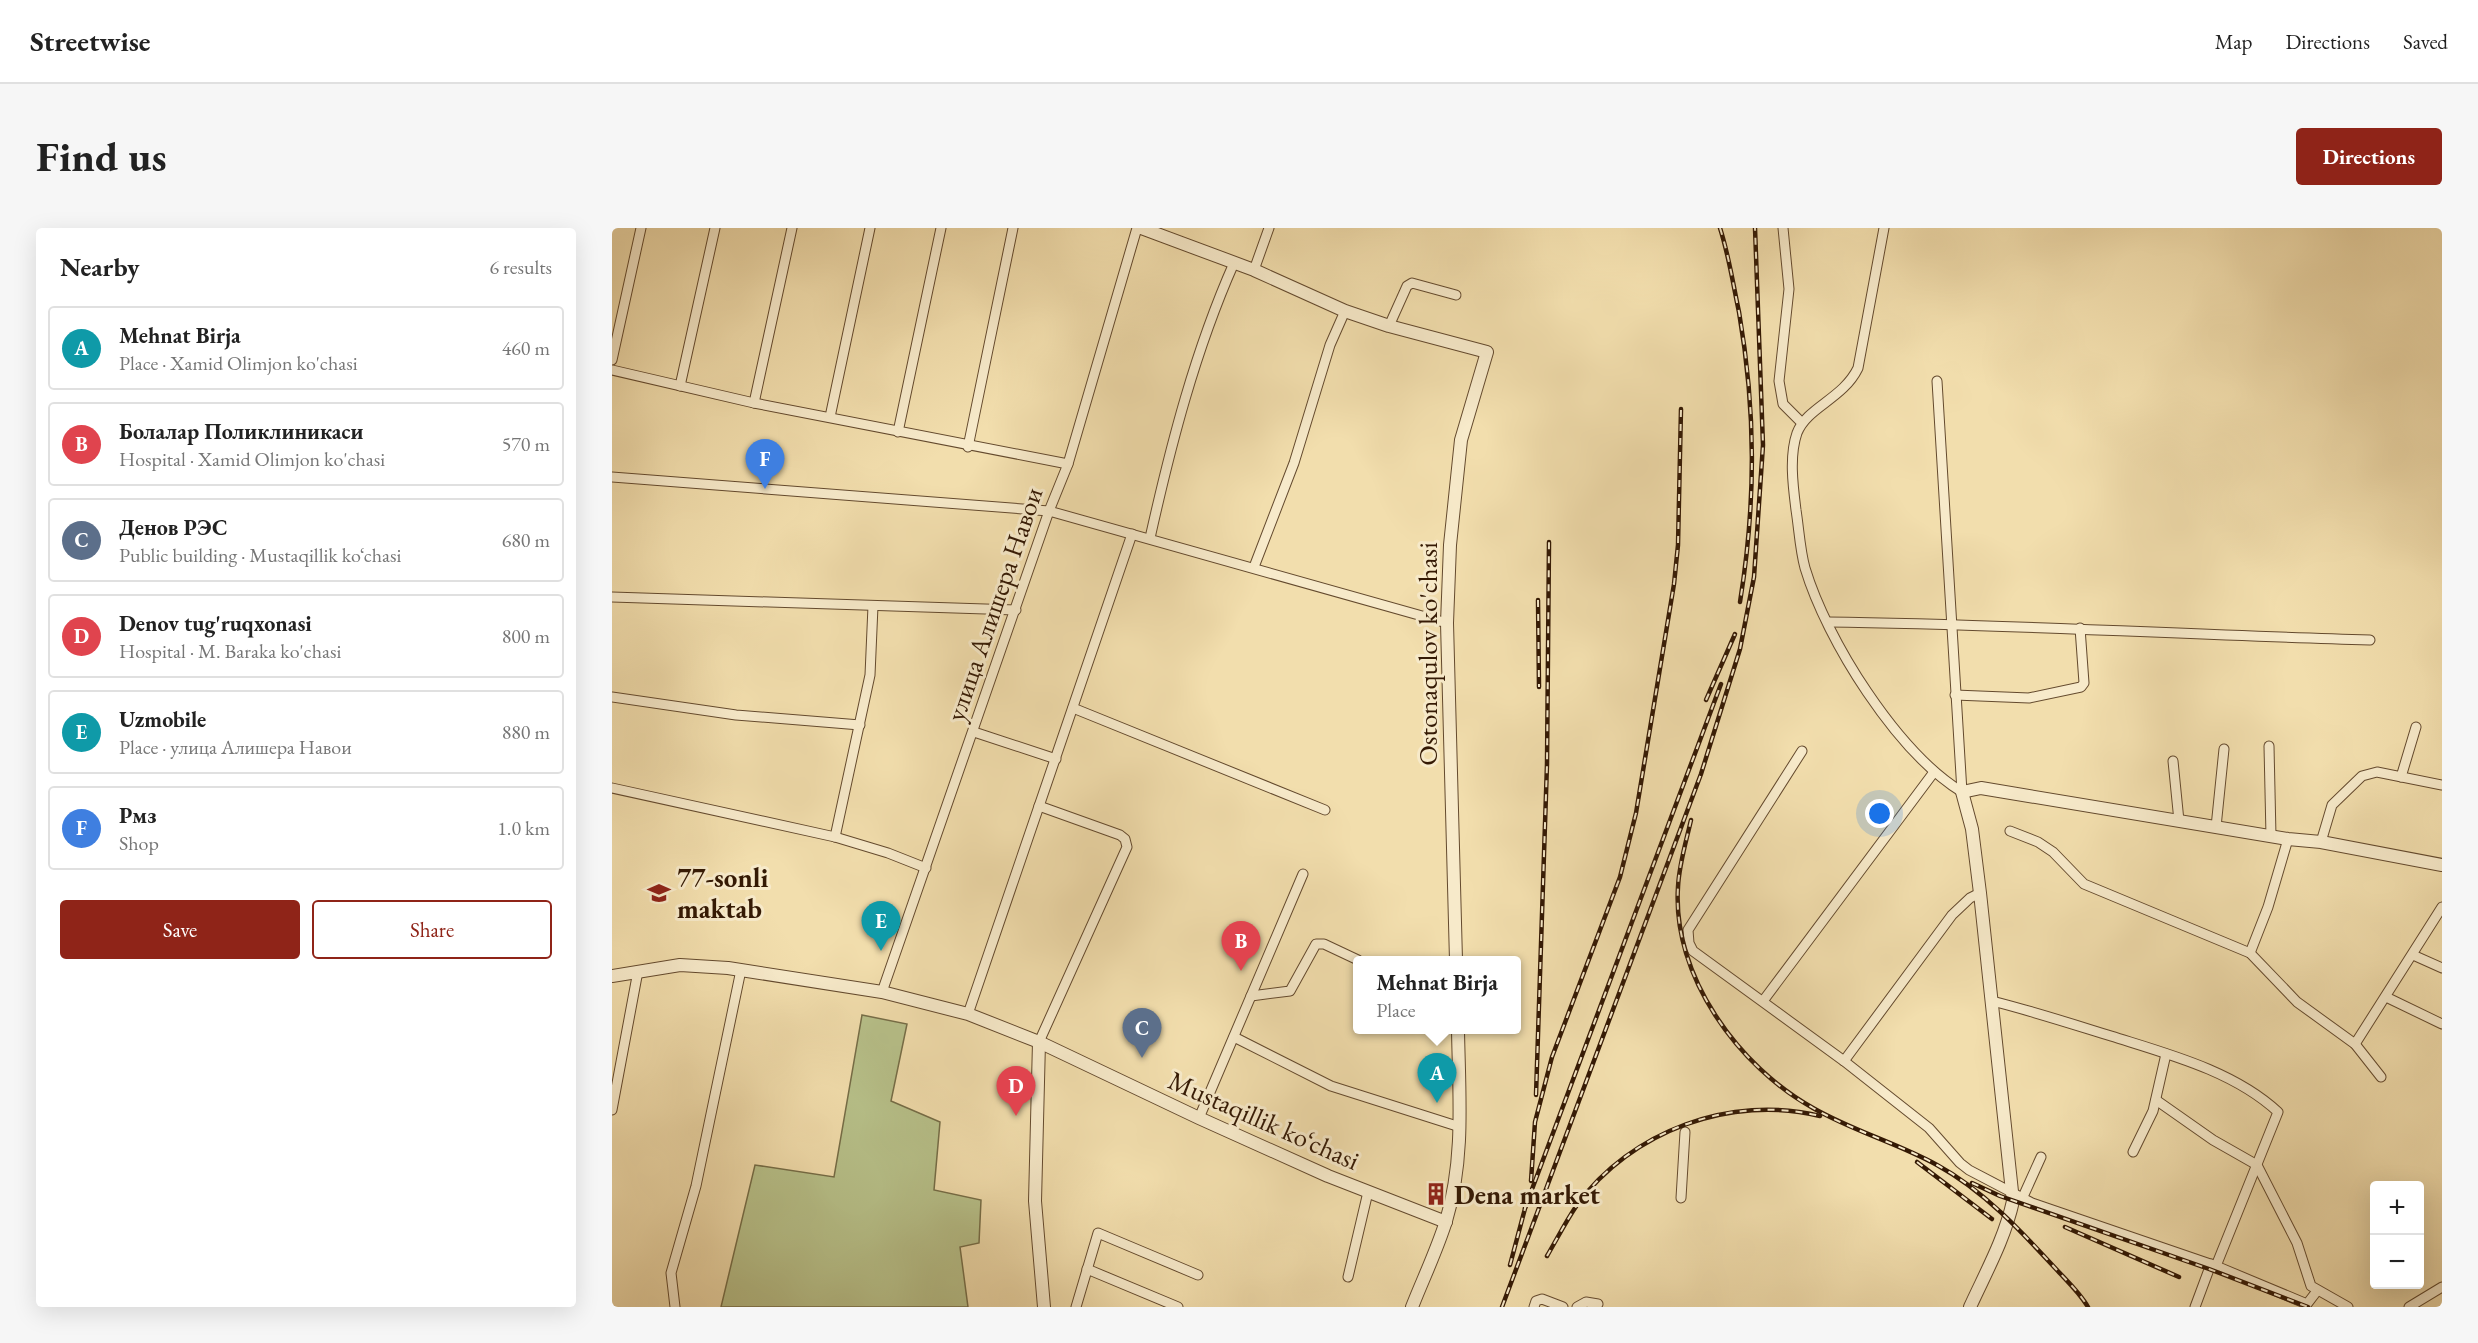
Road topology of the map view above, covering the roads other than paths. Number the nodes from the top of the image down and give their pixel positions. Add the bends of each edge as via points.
1 (641, 228) edge
2 (715, 228) edge
3 (792, 228) edge
4 (870, 228) edge
5 (941, 228) edge
6 (1013, 228) edge
7 (1139, 228) edge
8 (1269, 228) edge
9 (1783, 228) edge
10 (1884, 228) edge
11 (1234, 263) junction
12 (1254, 270) junction
13 (1456, 296) dead end
14 (1345, 310) junction
15 (1389, 326) junction
16 (612, 360) edge
17 (612, 370) edge
18 (1937, 381) dead end
19 (680, 386) junction
20 (754, 403) junction
21 (830, 417) junction
22 (1802, 423) junction
23 (898, 432) junction
24 (968, 447) junction
25 (1068, 464) junction
26 (612, 477) edge
27 (1049, 511) junction
28 (1132, 534) junction
29 (1150, 538) junction
30 (1254, 567) junction
31 (612, 597) edge
32 (873, 606) junction
33 (1016, 610) junction
34 (1828, 622) junction
35 (1447, 623) junction
36 (1951, 624) junction
37 (2080, 628) junction
38 (2370, 640) dead end
39 (1955, 695) junction
40 (612, 697) edge
41 (1073, 708) junction
42 (860, 725) junction
43 (2416, 727) dead end
44 (974, 732) junction
45 (2270, 746) dead end
46 (2224, 749) dead end
47 (1802, 751) dead end
48 (1056, 759) junction
49 (2173, 761) dead end
50 (1934, 772) junction
51 (2401, 777) junction
52 (2442, 785) edge
53 (612, 788) edge
54 (1962, 792) junction
55 (1039, 806) junction
56 (1326, 810) dead end
57 (2179, 821) junction
58 (2216, 827) junction
59 (2010, 831) dead end
60 (2271, 836) junction
61 (835, 837) junction
62 (2288, 839) junction
63 (2321, 842) junction
64 (2442, 865) edge
65 (926, 868) junction
66 (1303, 874) dead end
67 (1980, 893) junction
68 (2442, 907) edge
69 (2250, 953) junction
70 (2413, 955) junction
71 (1456, 956) edge
72 (1353, 958) edge
73 (2442, 968) edge
74 (741, 970) junction
75 (638, 971) junction
76 (612, 976) edge
77 (882, 992) junction
78 (1251, 996) junction
79 (2386, 998) junction
80 (1763, 1001) junction
81 (1992, 1001) junction
82 (968, 1014) junction
83 (2442, 1024) edge
84 (1458, 1034) edge
85 (1234, 1037) junction
86 (1039, 1041) junction
87 (2355, 1044) junction
88 (2166, 1054) junction
89 (1844, 1061) junction
90 (2381, 1077) dead end
91 (2156, 1100) junction
92 (612, 1110) edge
93 (1199, 1118) junction
94 (1460, 1127) junction
95 (1685, 1132) dead end
96 (2133, 1152) dead end
97 (2041, 1156) dead end
98 (2257, 1165) junction
99 (1368, 1192) junction
100 (2017, 1197) junction
101 (1681, 1198) dead end
102 (1446, 1222) junction
103 (2213, 1265) junction
104 (1086, 1269) junction
105 (1198, 1275) dead end
106 (1348, 1277) dead end
107 (2442, 1287) edge
108 (2317, 1291) junction
109 (1598, 1304) dead end
110 (675, 1307) edge
111 (1044, 1307) edge
112 (1076, 1307) edge
113 (1178, 1307) edge
114 (1412, 1307) edge
115 (1534, 1307) edge
116 (1563, 1307) edge
117 (1577, 1307) edge
118 (1970, 1307) edge
119 (2195, 1307) edge
120 (2348, 1307) edge
121 (2409, 1307) edge

1 - 16 street
2 - 19 street
3 - 20 street
4 - 21 street
5 - 23 street
6 - 24 street
7 - 11 street
7 - 25 street, улица Алишера Навои
8 - 12 street
9 - 22 street via 1789,290 1779,381 1783,404
10 - 22 street via 1858,368 1851,383
11 - 12 street
11 - 29 street via 1213,310 1186,391
12 - 14 street
13 - 15 street via 1412,283
14 - 15 street
14 - 30 street
15 - 35 street, Ostonaqulov ko'chasi via 1487,352 1461,440 1452,515
17 - 19 street
18 - 36 street
19 - 20 street
20 - 21 street
21 - 23 street
22 - 34 street via 1793,457 1794,495 1805,566
23 - 24 street
24 - 25 street
25 - 27 street, улица Алишера Навои
26 - 27 street
27 - 28 street
27 - 33 street, улица Алишера Навои
28 - 29 street
28 - 41 street
29 - 30 street
30 - 35 street
31 - 32 street
32 - 33 street
32 - 42 street via 870,675
33 - 44 street, улица Алишера Навои
34 - 36 street
34 - 50 street via 1858,679
35 - 71 street, Ostonaqulov ko'chasi
36 - 37 street
36 - 39 street
37 - 38 street
37 - 39 street via 2084,683 2081,687 2028,698
39 - 54 street
40 - 42 street via 736,716
41 - 48 street
41 - 56 street
42 - 61 street
43 - 51 street
44 - 48 street
44 - 65 street, улица Алишера Навои
45 - 60 street
46 - 58 street
47 - 80 street via 1688,930 1693,951
48 - 55 street
49 - 57 street
50 - 54 street
50 - 80 street
51 - 52 street
51 - 63 street via 2376,772 2362,776 2332,805
53 - 61 street
54 - 57 street via 1981,788
54 - 67 street via 1972,829
55 - 82 street
55 - 86 street via 1120,835 1127,846
57 - 58 street
58 - 60 street
59 - 69 street via 2053,852 2084,884
60 - 62 street
61 - 65 street
62 - 63 street
62 - 69 street
63 - 64 street
65 - 77 street, улица Алишера Навои
66 - 78 street
67 - 81 street
67 - 89 street via 1952,915
68 - 70 street
69 - 87 street via 2297,1002
70 - 73 street
70 - 79 street
72 - 78 street via 1316,944 1290,992
74 - 75 street, Mustaqillik ko‘chasi via 680,965
74 - 77 street, Mustaqillik ko‘chasi
74 - 110 street via 696,1186 670,1273
75 - 76 street, Mustaqillik ko‘chasi
75 - 92 street
77 - 82 street, Mustaqillik ko‘chasi
78 - 85 street
79 - 83 street
79 - 87 street
80 - 89 street
81 - 88 street
81 - 100 street
82 - 86 street, Mustaqillik ko‘chasi
84 - 94 street
85 - 93 street
85 - 94 street via 1331,1086
86 - 93 street, Mustaqillik ko‘chasi
86 - 111 street via 1035,1201
87 - 90 street
88 - 91 street
88 - 98 street via 2240,1083 2278,1112
89 - 100 street via 1929,1128 1960,1163
91 - 96 street
91 - 98 street via 2223,1147
93 - 99 street, Mustaqillik ko‘chasi
94 - 102 street via 1456,1175
95 - 101 street
97 - 100 street
98 - 103 street
98 - 108 street via 2297,1243 2309,1283
99 - 102 street, Mustaqillik ko‘chasi
99 - 106 street
100 - 103 street
100 - 118 street
102 - 114 street
103 - 108 street via 2307,1304
103 - 119 street
104 - 105 street via 1099,1233
104 - 112 street
104 - 113 street
107 - 121 street
108 - 120 street
109 - 117 street
115 - 116 street via 1542,1299

